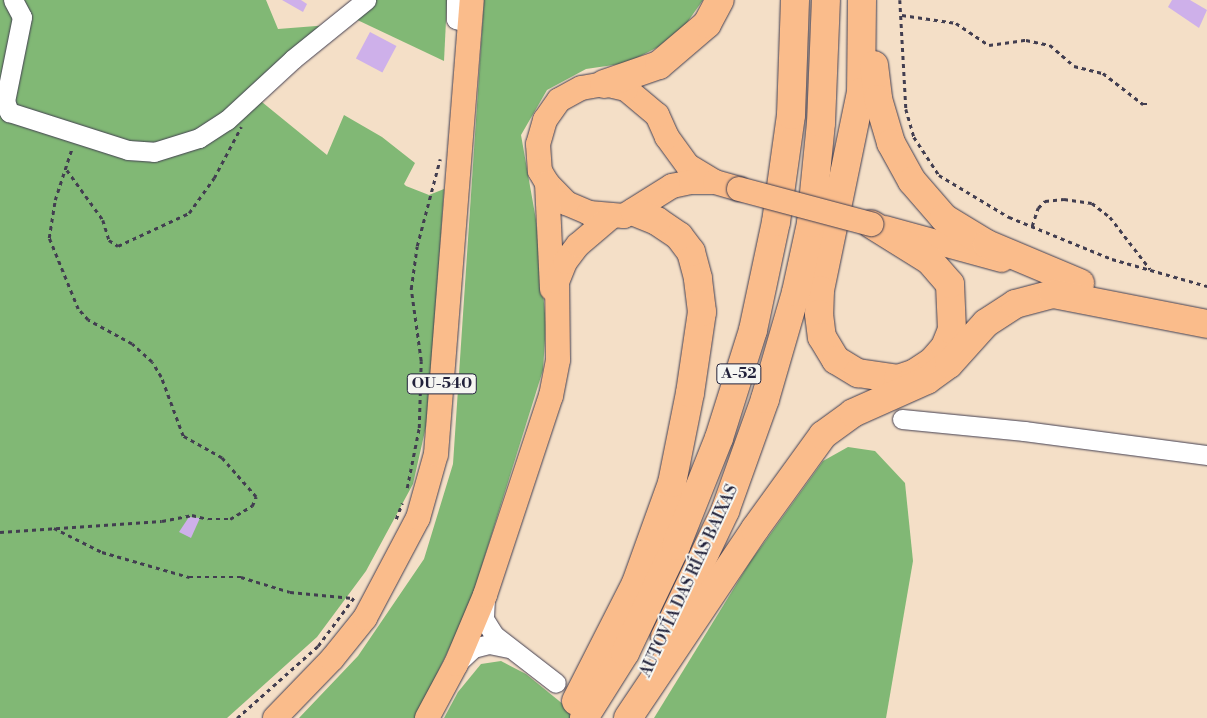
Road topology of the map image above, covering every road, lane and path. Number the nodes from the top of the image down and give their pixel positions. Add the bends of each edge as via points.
1 (13, 0) edge
2 (366, 0) edge
3 (456, 0) edge
4 (720, 0) edge
5 (795, 0) edge
6 (826, 0) edge
7 (862, 0) edge
8 (867, 0) edge
9 (900, 0) edge
10 (471, 11) edge
11 (902, 15) junction
12 (604, 84) junction
13 (1148, 104) dead end
14 (244, 105) junction
15 (75, 131) junction
16 (441, 153) dead end
17 (67, 170) junction
18 (715, 182) junction
19 (547, 183) junction
20 (623, 214) junction
21 (871, 224) junction
22 (1032, 226) junction
23 (1150, 270) junction
24 (1080, 283) junction
25 (1207, 286) edge
26 (556, 313) junction
27 (1207, 324) edge
28 (902, 419) dead end
29 (1207, 455) edge
30 (395, 522) dead end
31 (52, 527) junction
32 (0, 532) edge
33 (359, 590) dead end
34 (485, 595) junction
35 (354, 598) junction
36 (470, 630) junction
37 (492, 639) junction
38 (456, 664) junction
39 (556, 683) dead end
40 (237, 718) edge
41 (275, 718) edge
42 (427, 718) edge
43 (567, 718) edge
44 (584, 718) edge
45 (622, 718) edge
46 (628, 718) edge

1 - 15 street via 22,16 5,101 9,112
2 - 14 street via 293,59
3 - 10 street via 456,18
4 - 12 highway via 707,24 682,48 658,65
5 - 44 highway, AUTOVÍA DAS RÍAS BAIXAS / A-52 via 791,115 776,222 753,330 719,438 676,546 624,653
6 - 45 highway, AUTOVÍA DAS RÍAS BAIXAS / A-52 via 821,123 811,223 773,372 725,511 676,617
7 - 21 highway via 861,92 820,290 819,314 822,337 836,360 858,373 898,379 915,374 945,347 952,330 950,284 929,260
8 - 24 highway via 878,99 891,142 912,181 944,218 988,244
9 - 11 path
10 - 41 main road, OU-540 via 436,454 418,518 365,618 332,659
11 - 13 path via 956,23 988,45 1026,40 1050,45 1074,66 1103,74 1143,104
11 - 22 path via 906,108 914,137 939,175 1009,217
12 - 18 main road via 626,89 642,100 657,115 667,137 688,166
12 - 19 main road via 582,88 559,100 545,120 538,144 540,171
14 - 15 street via 199,138 154,152 128,150
14 - 17 path via 239,136 189,213 118,246 109,240 96,210
15 - 17 path
16 - 30 path via 439,172 417,246 411,289 421,361 419,428 405,496
17 - 31 path via 55,200 49,238 78,309 88,320 132,344 152,362 161,377 183,436 222,458 256,497 252,506 230,518 208,519 192,515 162,521
18 - 20 main road via 672,186
18 - 21 main road, bridge
19 - 20 main road via 566,203 589,213
19 - 26 main road via 547,234
20 - 26 main road via 591,232 565,262 557,282
20 - 43 highway via 656,220 679,236 691,252 702,312 672,483 636,583
21 - 24 main road
22 - 23 path via 1112,259
22 - 23 path via 1038,208 1045,201 1064,199 1092,203 1110,217
23 - 25 path
24 - 27 main road
26 - 34 main road via 558,360 551,396
27 - 46 highway via 1053,294 1015,304 986,323 949,364 927,380 853,413 823,435 755,529
28 - 29 street
31 - 32 path
31 - 35 path via 102,552 189,577 235,576 290,592
33 - 35 path
34 - 36 main road
34 - 37 street via 484,619
35 - 40 path via 318,646
36 - 37 street via 477,628
36 - 38 main road
37 - 38 street via 473,648
37 - 39 street via 510,648
38 - 42 main road

